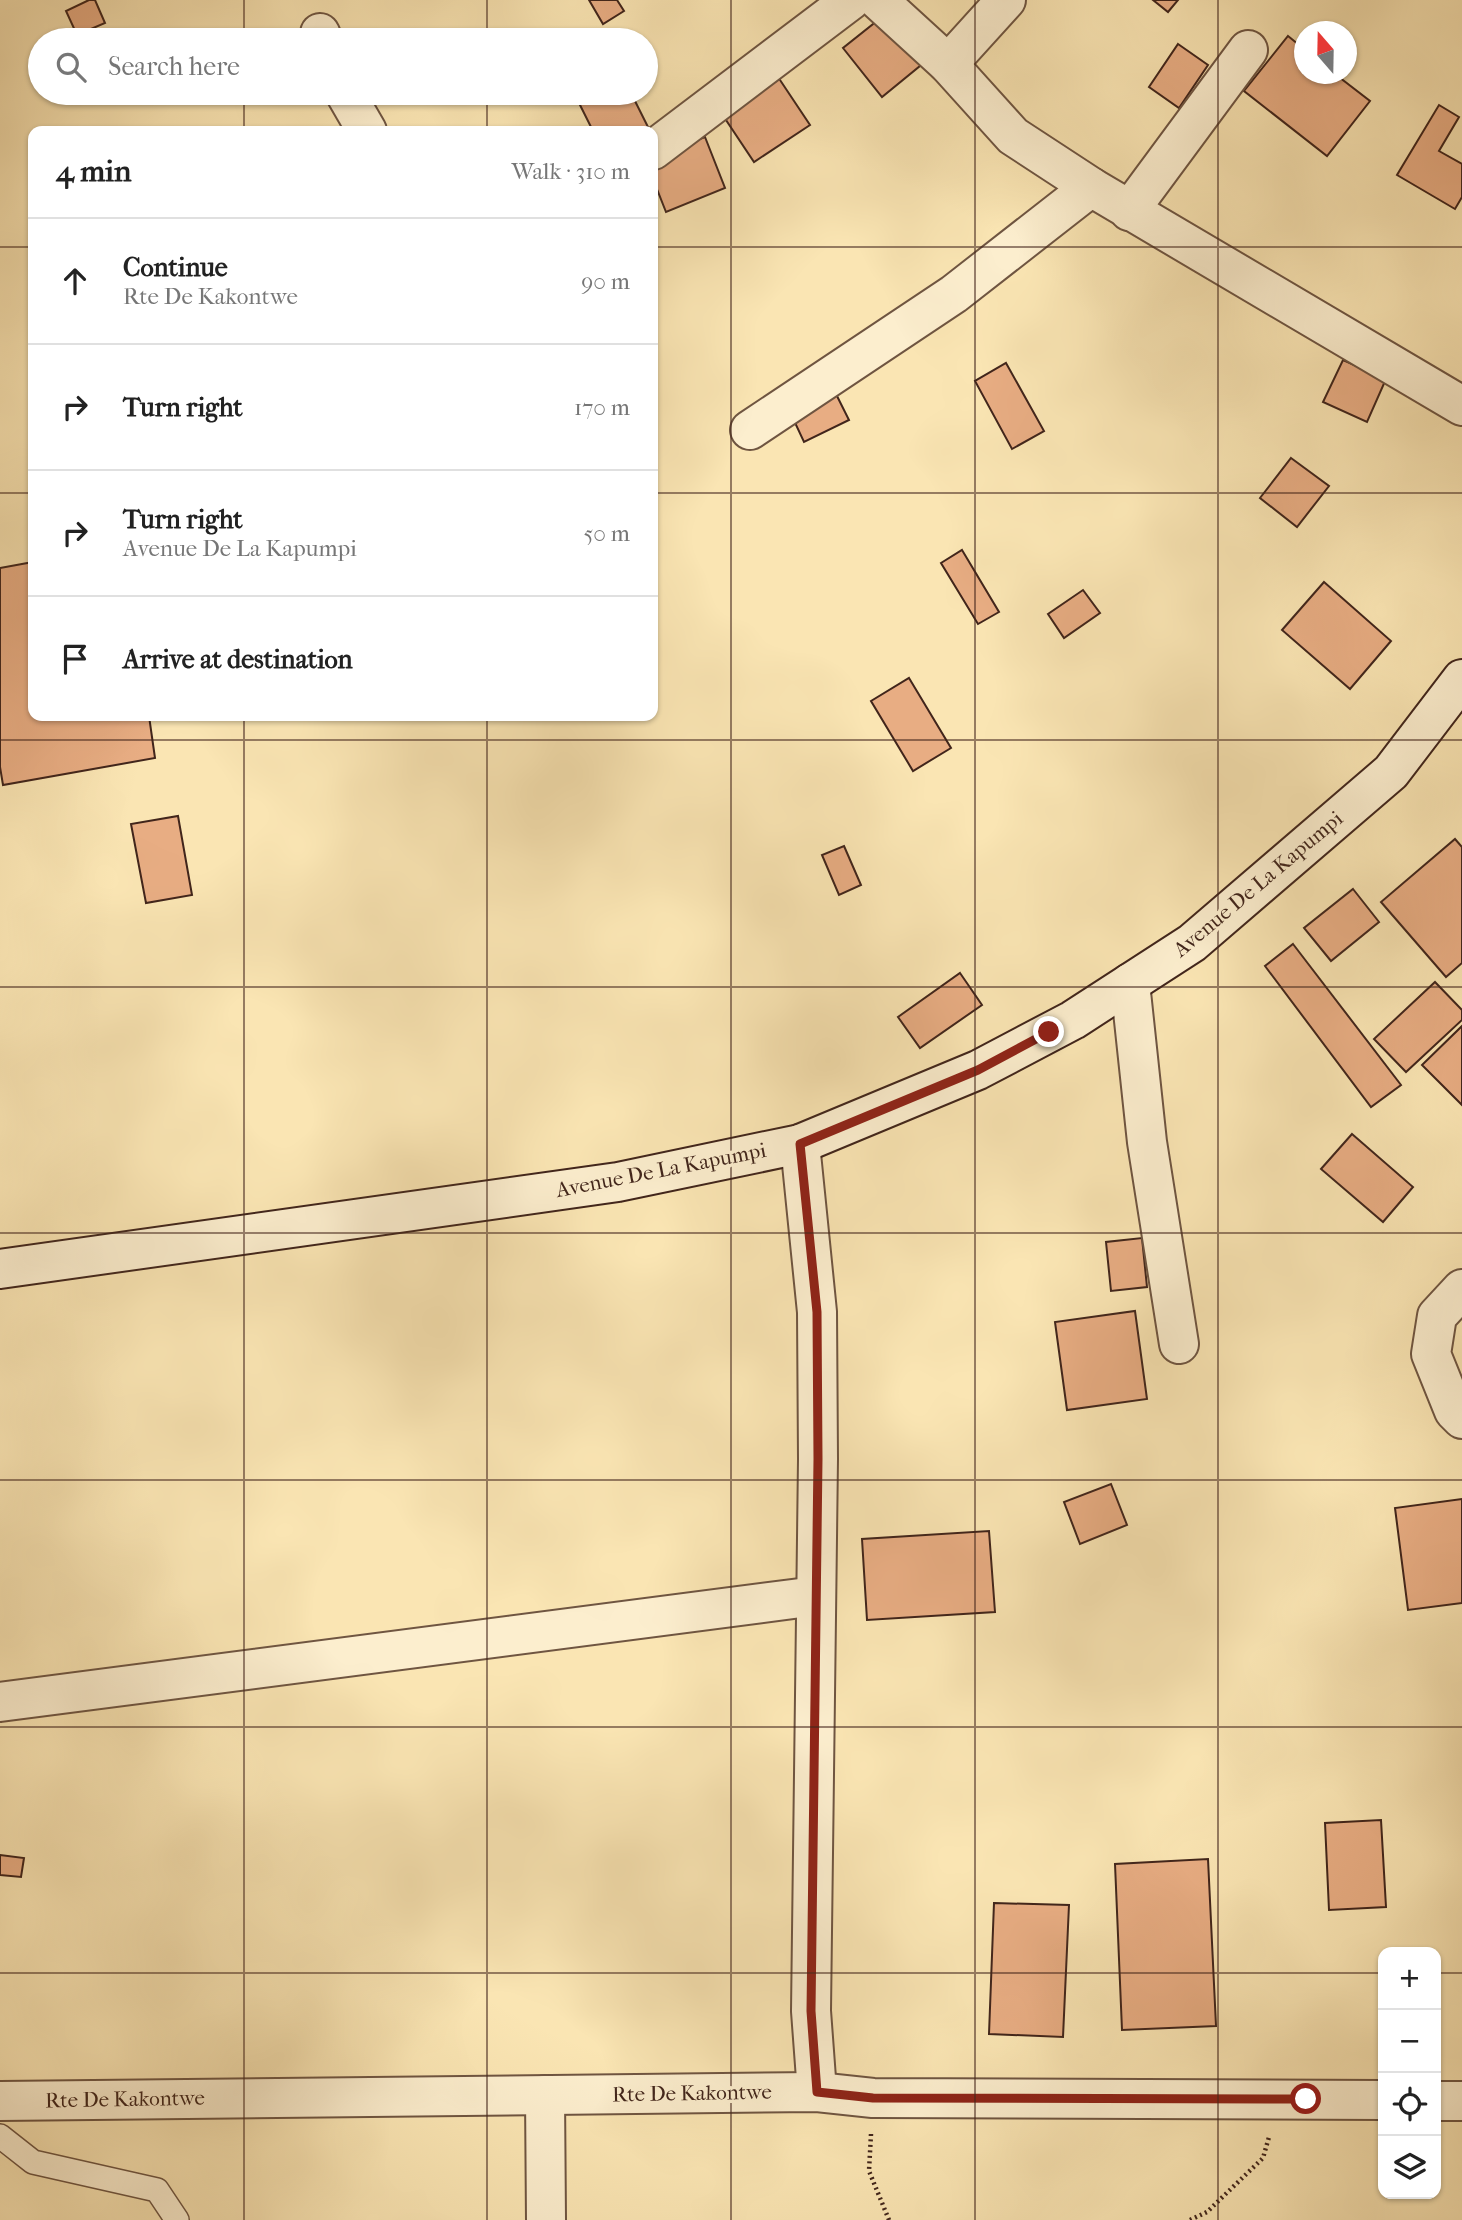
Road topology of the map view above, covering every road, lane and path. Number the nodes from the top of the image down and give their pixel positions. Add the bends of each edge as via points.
1 (852, 0) edge
2 (878, 0) edge
3 (1006, 0) edge
4 (1248, 50) dead end
5 (948, 64) junction
6 (352, 105) edge
7 (364, 126) edge
8 (658, 146) edge
9 (1091, 187) junction
10 (1129, 211) junction
11 (1462, 407) edge
12 (750, 430) dead end
13 (1460, 685) edge
14 (1130, 984) junction
15 (800, 1144) junction
16 (0, 1269) edge
17 (1462, 1289) edge
18 (1179, 1344) dead end
19 (1462, 1419) edge
20 (816, 1596) junction
21 (0, 1702) edge
22 (817, 2092) junction
23 (545, 2095) junction
24 (873, 2098) junction
25 (1280, 2099) junction
26 (1378, 2100) edge
27 (0, 2101) edge
28 (1441, 2101) edge
29 (1462, 2101) edge
30 (0, 2136) edge
31 (177, 2220) edge
32 (546, 2220) edge
33 (889, 2220) edge
34 (1190, 2220) edge

1 - 8 street
2 - 5 street
3 - 5 street
4 - 10 street
5 - 9 street via 1013,136
6 - 7 street
9 - 10 street
9 - 12 street via 954,294
10 - 11 street
13 - 14 street, Avenue De La Kapumpi via 1391,772 1192,943
14 - 15 street, Avenue De La Kapumpi via 978,1070
14 - 18 street via 1147,1142
15 - 16 street, Avenue De La Kapumpi via 618,1182
15 - 20 street via 817,1312
17 - 19 street via 1437,1316 1431,1353 1454,1411
20 - 21 street
20 - 22 street via 811,2011
22 - 23 street, Rte De Kakontwe
22 - 24 street, Rte De Kakontwe
23 - 27 street, Rte De Kakontwe
23 - 32 street
24 - 25 street, Rte De Kakontwe
24 - 33 path via 869,2171
25 - 26 street, Rte De Kakontwe
25 - 34 path via 1263,2158 1207,2212
28 - 29 street
30 - 31 lane via 33,2162 157,2190

